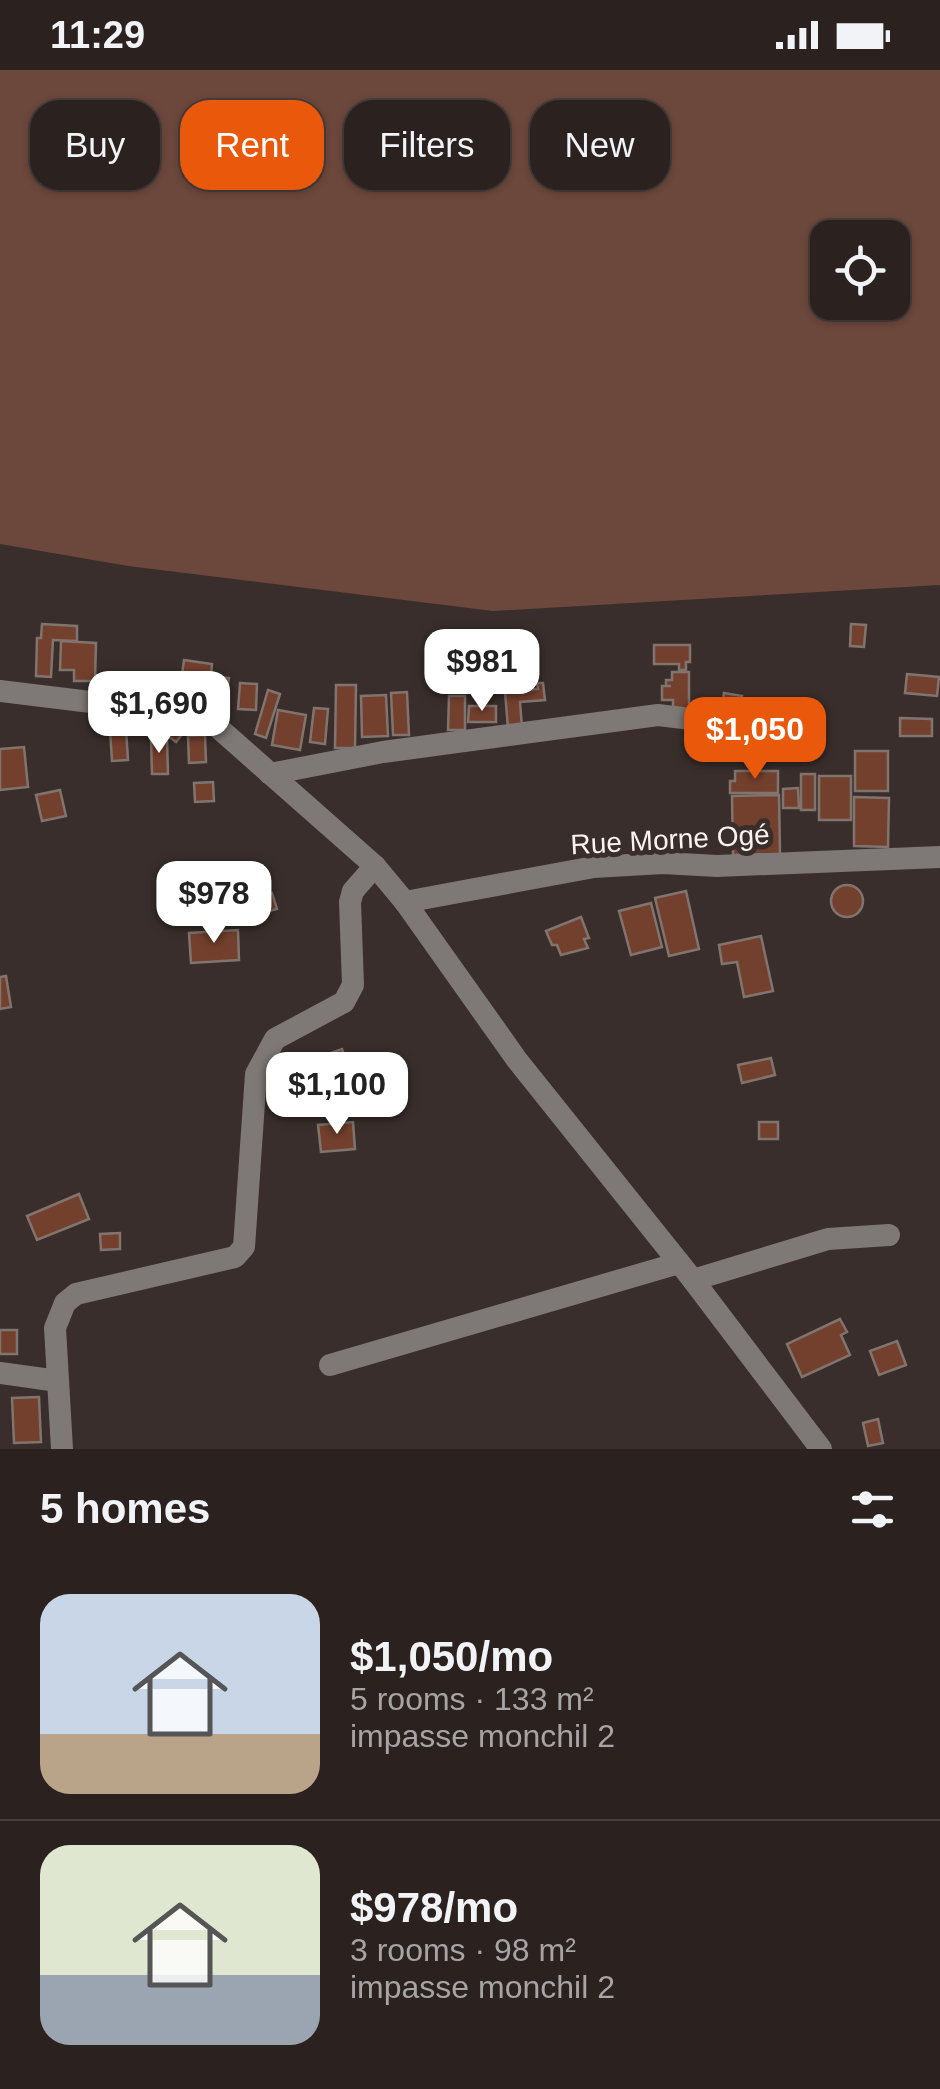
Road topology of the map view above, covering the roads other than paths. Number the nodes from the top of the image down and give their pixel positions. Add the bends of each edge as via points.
1 (0, 691) edge
2 (774, 728) dead end
3 (270, 774) junction
4 (940, 857) edge
5 (374, 866) junction
6 (405, 902) junction
7 (888, 1235) dead end
8 (686, 1272) junction
9 (330, 1365) dead end
10 (0, 1374) edge
11 (58, 1382) junction
12 (62, 1449) edge
13 (821, 1449) edge

1 - 3 street via 204,716
2 - 3 street via 658,715
3 - 5 street
4 - 6 street, Rue Morne Ogé via 594,867
5 - 6 street
5 - 11 street via 352,891 350,994 275,1039 256,1074 244,1247 235,1258 76,1294 56,1328
6 - 8 street via 517,1060
7 - 8 street via 828,1239
8 - 9 street
8 - 13 street
10 - 11 street
11 - 12 street

